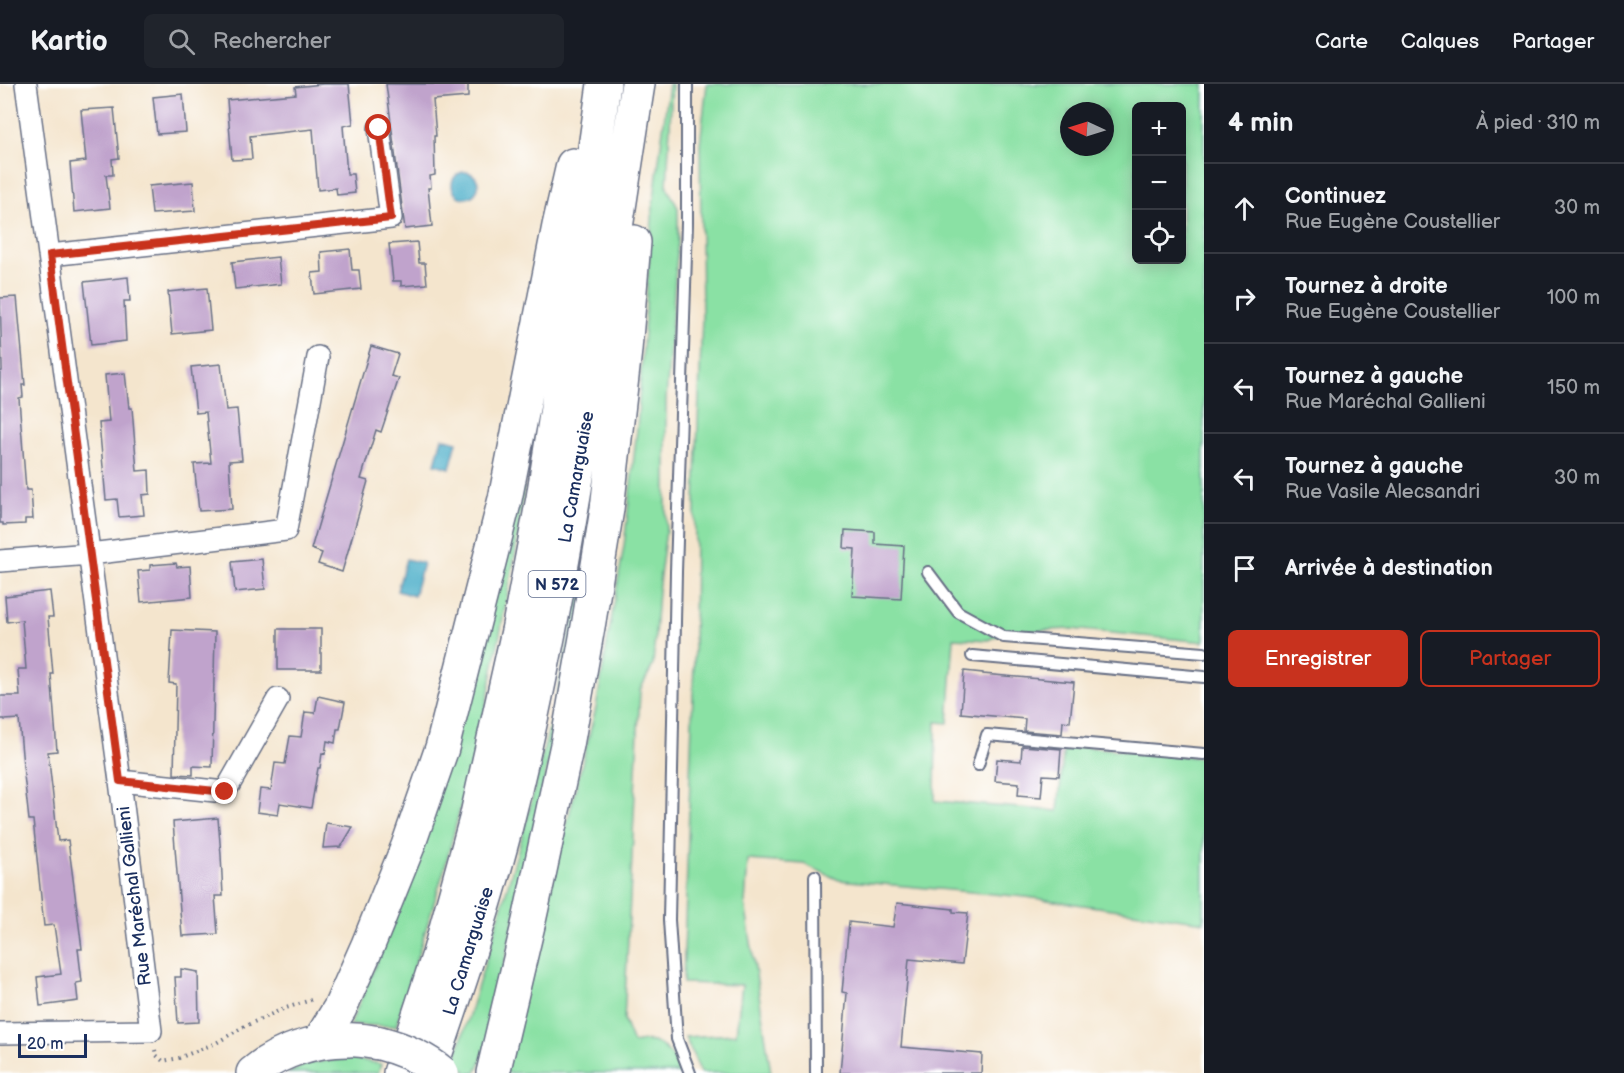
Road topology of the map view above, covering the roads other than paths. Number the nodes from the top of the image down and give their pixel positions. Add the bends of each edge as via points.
1 (26, 84) edge
2 (591, 84) edge
3 (604, 84) edge
4 (638, 84) edge
5 (655, 84) edge
6 (687, 84) edge
7 (379, 128) dead end
8 (50, 255) junction
9 (318, 357) dead end
10 (90, 554) junction
11 (0, 561) edge
12 (928, 572) dead end
13 (1204, 654) edge
14 (972, 656) dead end
15 (1204, 677) edge
16 (278, 699) dead end
17 (1204, 754) edge
18 (978, 765) dead end
19 (120, 781) junction
20 (815, 876) dead end
21 (0, 1033) edge
22 (319, 1042) junction
23 (253, 1073) edge
24 (400, 1073) edge
25 (429, 1073) edge
26 (442, 1073) edge
27 (493, 1073) edge
28 (690, 1073) edge
29 (816, 1073) edge

1 - 8 street, Rue Maréchal Gallieni
2 - 22 main road via 505,499 442,748 368,945 340,1008
3 - 24 main road, La Camarguaise / N 572 via 561,384 518,631 470,842
4 - 25 main road, La Camarguaise / N 572 via 576,484 541,672 505,830
5 - 27 main road via 634,242 607,509 589,621 567,745
6 - 28 lane via 687,224 669,920 677,1040
7 - 8 street via 391,218
8 - 10 street, Rue Maréchal Gallieni
9 - 10 street via 286,530
10 - 11 street
10 - 19 street, Rue Maréchal Gallieni
12 - 13 lane via 958,612 1004,637
14 - 15 lane
16 - 19 street via 225,792
17 - 18 lane via 987,735
19 - 21 street, Rue Maréchal Gallieni via 150,1031
20 - 29 lane
22 - 23 main road via 287,1052
22 - 26 main road, bridge via 350,1039 380,1043 420,1058

